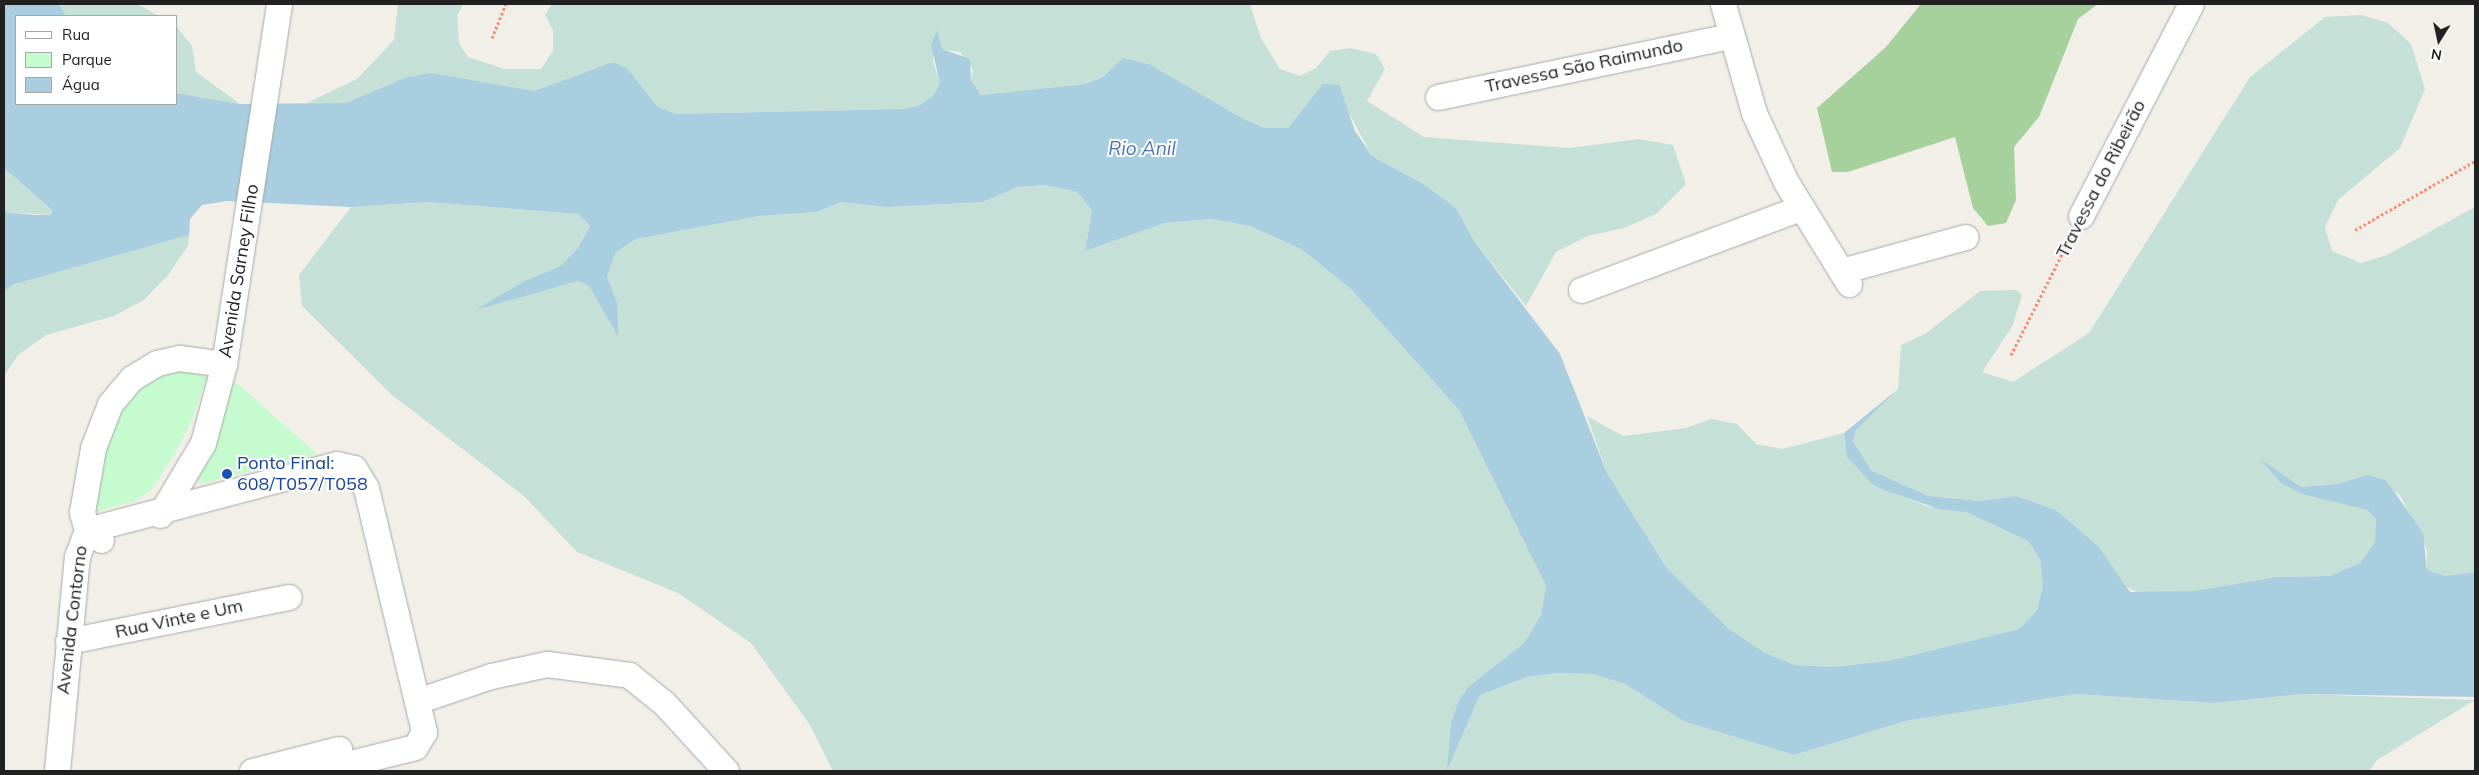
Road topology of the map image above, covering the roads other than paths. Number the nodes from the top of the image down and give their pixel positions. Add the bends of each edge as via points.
1 (279, 4) edge
2 (1723, 4) edge
3 (2191, 4) edge
4 (1730, 36) junction
5 (1438, 97) dead end
6 (1800, 208) junction
7 (2081, 216) road end
8 (1965, 238) dead end
9 (1581, 290) dead end
10 (224, 364) junction
11 (160, 516) junction
12 (95, 535) junction
13 (289, 597) dead end
14 (74, 640) junction
15 (418, 705) junction
16 (57, 771) edge
17 (70, 771) edge
18 (252, 771) edge
19 (318, 771) edge
20 (726, 771) edge

1 - 10 street, Avenida Sarney Filho via 249,219
2 - 4 street
3 - 7 street, Travessa do Ribeirão
4 - 5 street, Travessa São Raimundo
4 - 6 street via 1754,113
6 - 8 street via 1845,277
6 - 9 street
10 - 11 street, Avenida Sarney Filho via 203,442
10 - 12 street via 178,358 157,363 120,390 110,404 93,448 82,512
11 - 12 street, Avenida Contorno
11 - 15 street, Avenida Contorno via 340,476 366,488
12 - 14 street, Avenida Contorno
13 - 14 street, Rua Vinte e Um
14 - 16 street, Avenida Contorno
14 - 17 street, Avenida Contorno
15 - 18 street via 407,732
15 - 19 street, Avenida Contorno via 424,732 415,747
15 - 20 street via 491,676 546,664 629,675 664,703

